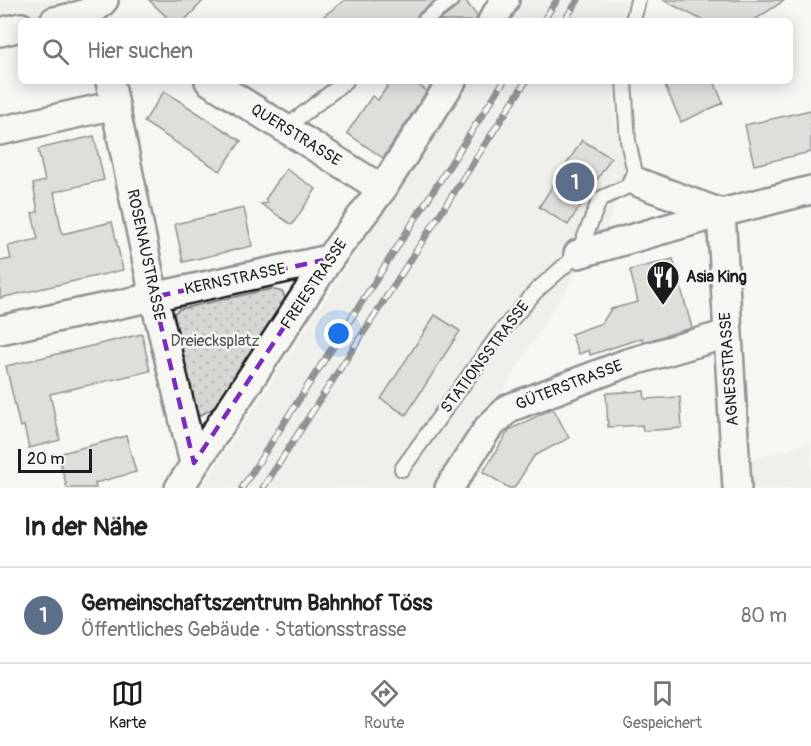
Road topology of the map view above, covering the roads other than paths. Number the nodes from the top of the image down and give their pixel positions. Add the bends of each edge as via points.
1 (451, 0) edge
2 (506, 0) edge
3 (639, 0) edge
4 (102, 10) edge
5 (70, 18) edge
6 (428, 18) edge
7 (494, 18) edge
8 (634, 18) edge
9 (18, 28) edge
10 (0, 32) edge
11 (215, 84) edge
12 (342, 84) edge
13 (450, 84) edge
14 (624, 84) edge
15 (113, 93) edge
16 (285, 128) junction
17 (0, 131) edge
18 (636, 182) junction
19 (382, 189) junction
20 (811, 190) edge
21 (721, 213) junction
22 (578, 254) junction
23 (329, 260) junction
24 (154, 297) junction
25 (0, 330) edge
26 (727, 334) junction
27 (194, 463) junction
28 (402, 469) dead end
29 (179, 488) edge
30 (449, 488) edge
31 (737, 488) edge

1 - 6 lane
2 - 7 street
3 - 8 lane
4 - 5 street
9 - 10 street
11 - 16 street, QUERSTRASSE
12 - 16 lane
13 - 19 street, FREIESTRASSE
14 - 18 lane via 628,141
15 - 17 street
15 - 24 street, ROSENAUSTRASSE
16 - 19 street, QUERSTRASSE
18 - 21 street
18 - 22 lane, STATIONSSTRASSE via 600,199
19 - 23 street, FREIESTRASSE
20 - 21 street, STATIONSSTRASSE
21 - 22 street, STATIONSSTRASSE
21 - 26 street, AGNESSTRASSE
22 - 28 lane, STATIONSSTRASSE via 536,291 500,333
23 - 24 street, KERNSTRASSE
23 - 27 street, FREIESTRASSE
24 - 25 street, KERNSTRASSE
24 - 27 street, ROSENAUSTRASSE
26 - 30 street, GÜTERSTRASSE via 627,363 508,408 488,428
26 - 31 street, AGNESSTRASSE
27 - 29 street, FREIESTRASSE

